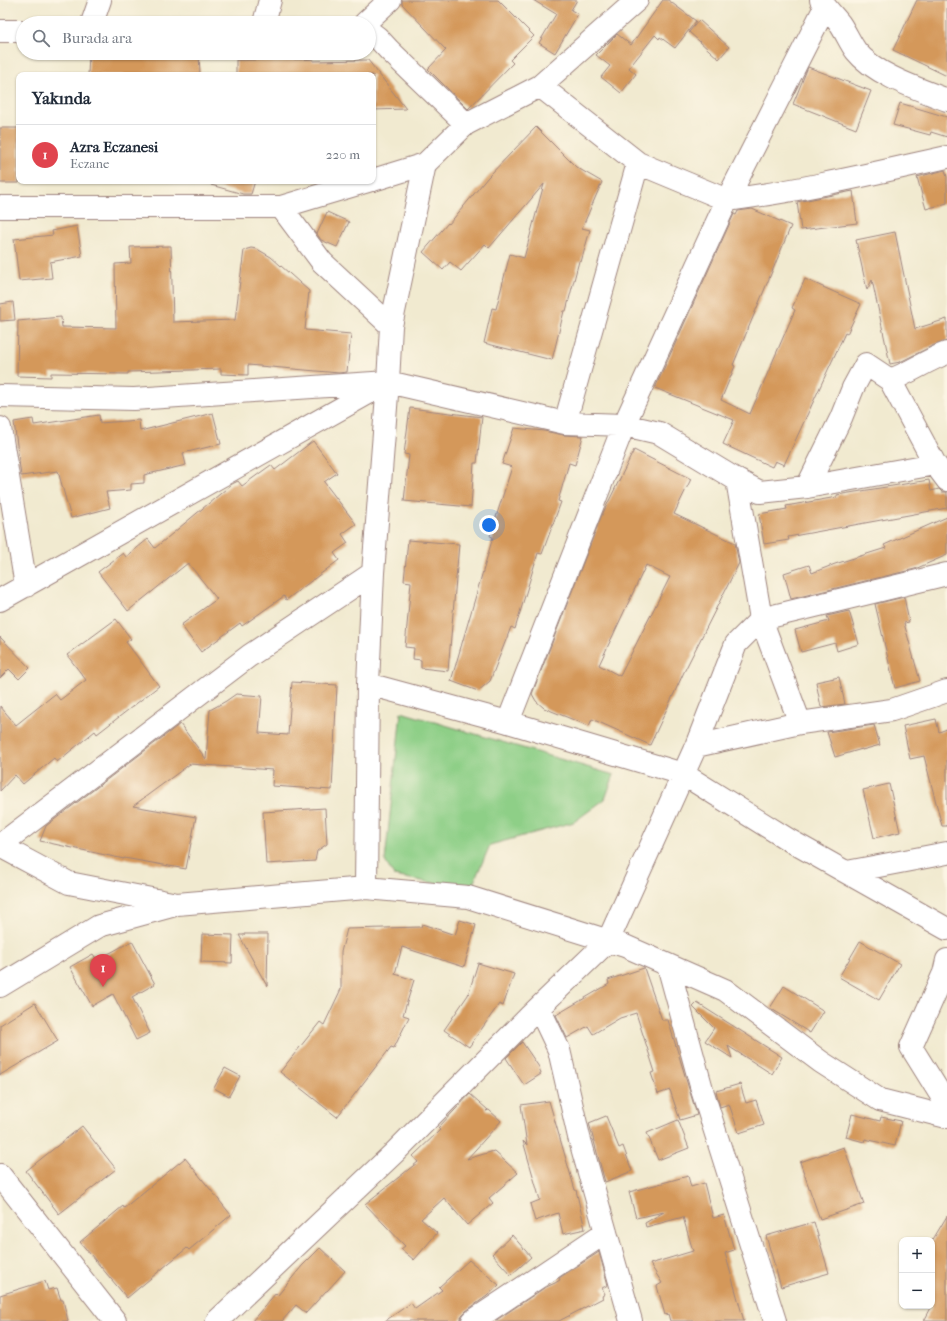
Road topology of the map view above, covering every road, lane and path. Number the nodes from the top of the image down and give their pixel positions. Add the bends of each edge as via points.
1 (100, 0) edge
2 (270, 0) edge
3 (390, 0) edge
4 (637, 0) edge
5 (823, 4) edge
6 (94, 16) edge
7 (266, 16) edge
8 (373, 16) edge
9 (0, 31) edge
10 (16, 31) edge
11 (376, 36) edge
12 (540, 86) junction
13 (947, 100) edge
14 (466, 124) junction
15 (947, 157) edge
16 (425, 164) junction
17 (638, 164) junction
18 (376, 179) edge
19 (358, 184) edge
20 (727, 200) junction
21 (0, 207) edge
22 (281, 207) junction
23 (391, 326) junction
24 (947, 353) edge
25 (890, 380) junction
26 (388, 382) junction
27 (0, 396) edge
28 (565, 423) junction
29 (624, 425) junction
30 (0, 428) edge
31 (941, 472) edge
32 (737, 480) junction
33 (807, 486) junction
34 (373, 573) junction
35 (947, 574) edge
36 (26, 586) junction
37 (0, 600) edge
38 (761, 619) junction
39 (368, 684) junction
40 (947, 691) edge
41 (508, 722) junction
42 (800, 723) junction
43 (696, 746) junction
44 (683, 774) junction
45 (0, 845) edge
46 (947, 853) edge
47 (847, 872) junction
48 (366, 888) junction
49 (177, 904) junction
50 (947, 929) edge
51 (608, 941) junction
52 (947, 960) edge
53 (668, 965) junction
54 (0, 986) edge
55 (539, 1008) junction
56 (947, 1104) edge
57 (947, 1117) edge
58 (0, 1175) edge
59 (606, 1232) junction
60 (115, 1321) edge
61 (217, 1321) edge
62 (473, 1321) edge
63 (631, 1321) edge
64 (775, 1321) edge

1 - 6 street
2 - 7 street
3 - 8 street
4 - 12 street
5 - 13 street via 856,51 876,68 886,75
5 - 20 street
9 - 10 street
11 - 14 street
12 - 14 street
12 - 17 street
14 - 16 street
15 - 20 street
16 - 18 street
16 - 23 street
17 - 20 street
17 - 28 street
19 - 22 street
20 - 29 street
21 - 22 street
22 - 23 street via 322,262
23 - 26 street
24 - 25 street
25 - 31 street
25 - 33 street via 866,364
26 - 27 street via 134,399
26 - 28 street
26 - 34 street
26 - 36 street
28 - 29 street
29 - 32 street via 659,433
29 - 41 street
30 - 36 street
31 - 33 street
32 - 33 street via 760,492
32 - 38 street
34 - 39 street
34 - 45 street via 249,656
35 - 38 street
36 - 37 street
38 - 42 street
38 - 43 street via 736,644
39 - 41 street
39 - 48 street
40 - 42 street via 892,710
41 - 44 street
42 - 43 street
43 - 44 street
44 - 47 street via 789,840
44 - 51 street
45 - 49 street via 69,883
46 - 47 street
47 - 50 street
48 - 49 street
48 - 51 street via 468,897
49 - 54 street via 99,926
51 - 53 street
51 - 55 street
52 - 56 street via 944,973 911,1047
53 - 57 street via 725,990 821,1062 880,1100
53 - 64 street via 703,1093
55 - 59 street via 558,1050
55 - 61 street via 394,1153
58 - 60 street
59 - 62 street
59 - 63 street

